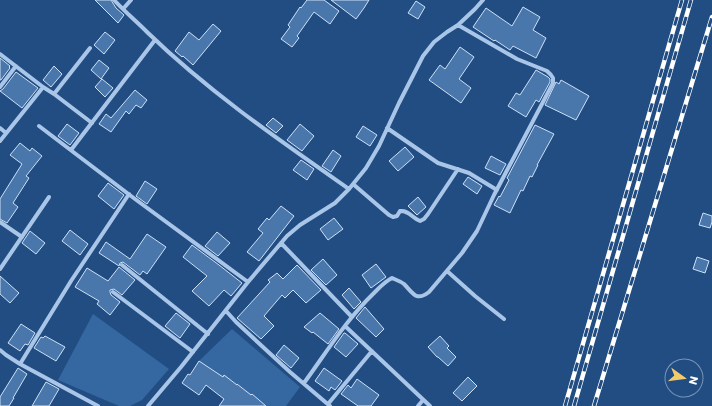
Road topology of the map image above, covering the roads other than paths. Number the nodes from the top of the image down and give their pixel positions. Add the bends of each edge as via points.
1 (114, 0) edge
2 (131, 0) edge
3 (483, 0) edge
4 (123, 9) junction
5 (458, 25) junction
6 (155, 40) junction
7 (90, 48) dead end
8 (0, 54) edge
9 (16, 66) junction
10 (0, 87) edge
11 (43, 87) junction
12 (54, 94) junction
13 (92, 123) junction
14 (39, 126) dead end
15 (0, 128) edge
16 (387, 128) junction
17 (6, 133) junction
18 (0, 141) edge
19 (71, 150) junction
20 (458, 169) junction
21 (353, 184) junction
22 (349, 189) junction
23 (497, 190) junction
24 (129, 194) junction
25 (49, 196) dead end
26 (0, 222) edge
27 (22, 237) junction
28 (280, 243) junction
29 (122, 265) dead end
30 (0, 269) edge
31 (447, 271) junction
32 (248, 282) junction
33 (113, 292) dead end
34 (226, 311) junction
35 (352, 317) junction
36 (504, 319) dead end
37 (345, 326) junction
38 (208, 334) junction
39 (0, 350) edge
40 (372, 351) junction
41 (193, 352) junction
42 (20, 364) junction
43 (304, 383) junction
44 (423, 400) junction
45 (329, 405) edge
46 (98, 406) edge
47 (148, 406) edge
48 (418, 406) edge
49 (430, 406) edge

1 - 4 street
2 - 4 street
3 - 5 street
4 - 6 street
5 - 16 street via 434,42 424,56
5 - 23 street via 516,59 546,71 553,78 553,83
6 - 13 street
6 - 22 street via 204,84 256,124
7 - 12 street
8 - 9 street
9 - 10 street
9 - 11 street
11 - 12 street
11 - 17 street
12 - 13 street
13 - 19 street
14 - 19 street
15 - 17 street
16 - 20 street via 438,163
16 - 21 street via 366,168
17 - 18 street
19 - 24 street
20 - 21 street via 428,214 420,221 405,211 400,211 393,217 389,215
20 - 23 street
21 - 22 street
22 - 28 street via 336,202 300,225
23 - 31 street via 470,241
24 - 32 street
24 - 42 street
25 - 27 street
26 - 27 street
27 - 30 street
28 - 32 street
28 - 35 street
29 - 38 street
31 - 35 street via 423,296 417,296 404,284 392,278 362,304
31 - 36 street
32 - 34 street
33 - 41 street
34 - 38 street
34 - 43 street
35 - 37 street
37 - 40 street
37 - 43 street
38 - 41 street
39 - 42 street
40 - 44 street
40 - 45 street
41 - 47 street
42 - 46 street
43 - 45 street
44 - 48 street
44 - 49 street

